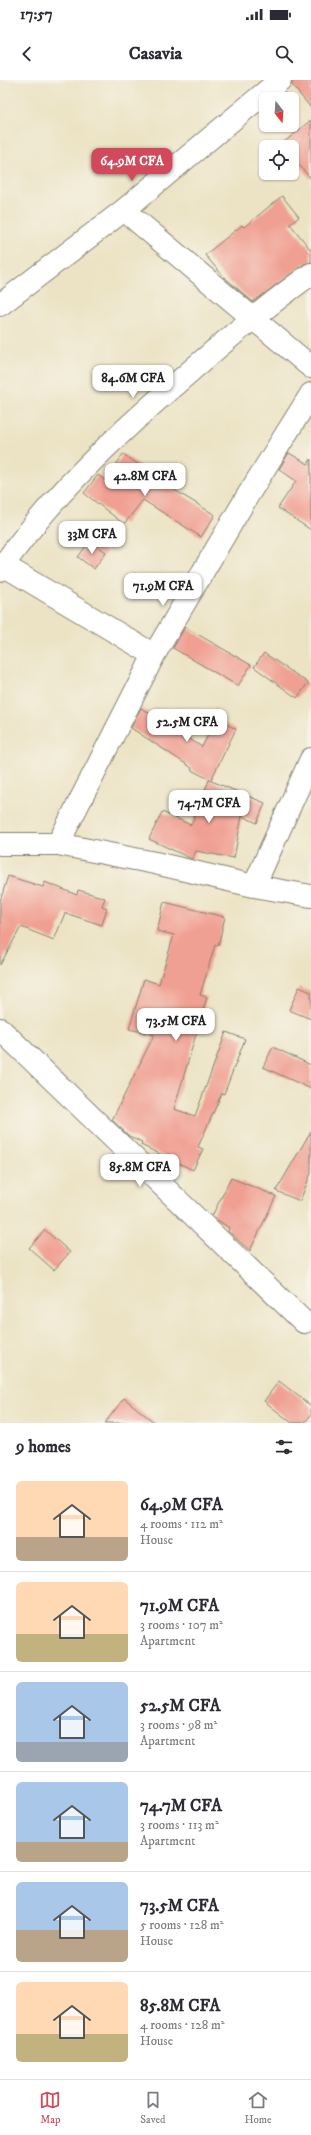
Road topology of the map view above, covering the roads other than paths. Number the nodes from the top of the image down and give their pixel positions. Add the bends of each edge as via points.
1 (280, 80) edge
2 (124, 210) junction
3 (311, 274) edge
4 (0, 305) edge
5 (251, 318) junction
6 (311, 366) edge
7 (311, 394) edge
8 (2, 568) edge
9 (154, 655) junction
10 (311, 759) edge
11 (0, 844) edge
12 (58, 844) junction
13 (254, 886) junction
14 (311, 896) edge
15 (0, 1029) edge
16 (304, 1322) dead end

1 - 2 street
2 - 4 street
2 - 5 street
3 - 5 street
5 - 6 street
5 - 8 street via 142,413 64,489
7 - 9 street
8 - 9 street
9 - 12 street
10 - 13 street
11 - 12 street
12 - 13 street via 155,862
13 - 14 street
15 - 16 street

